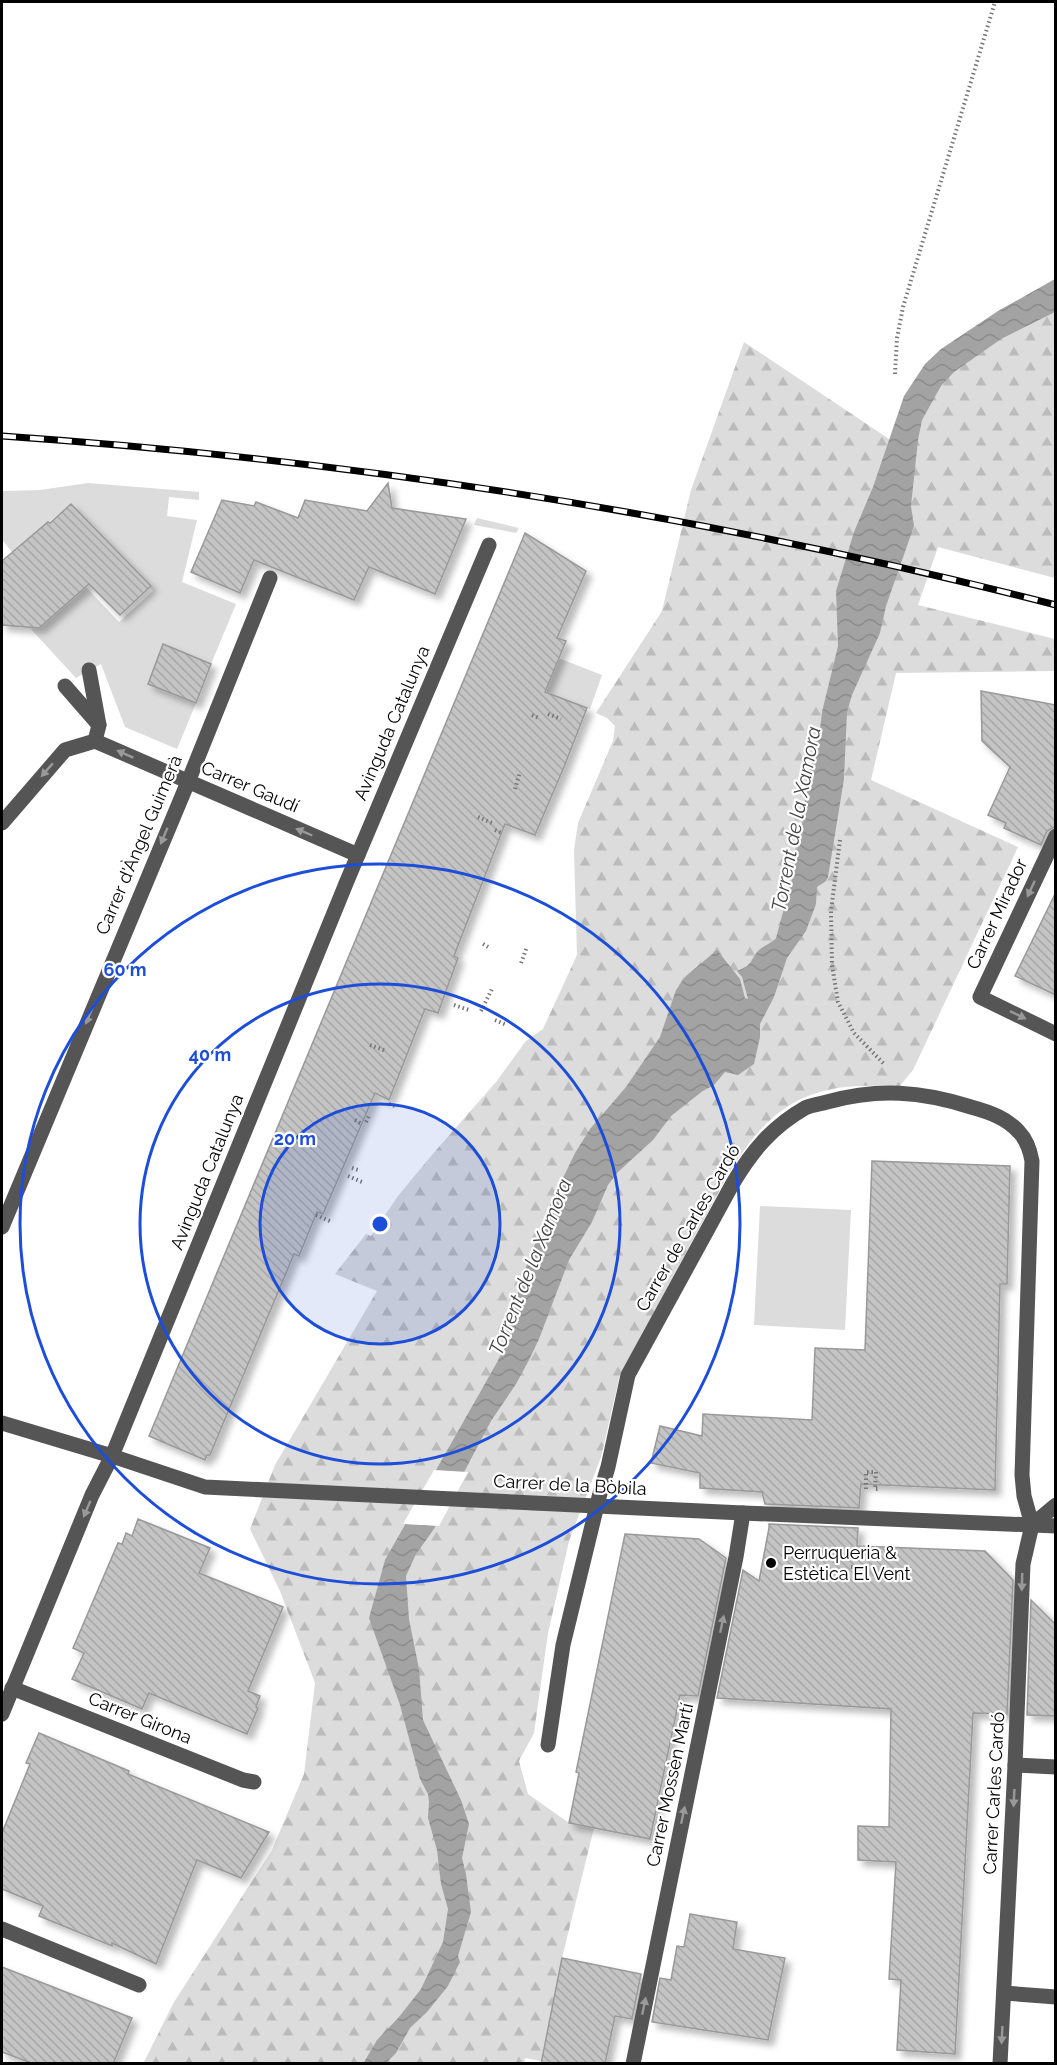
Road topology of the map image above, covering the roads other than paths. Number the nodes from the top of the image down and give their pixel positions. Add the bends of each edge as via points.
1 (489, 545) dead end
2 (270, 578) dead end
3 (89, 670) dead end
4 (65, 686) dead end
5 (99, 725) junction
6 (95, 741) junction
7 (188, 782) junction
8 (2, 823) edge
9 (1056, 836) edge
10 (358, 855) junction
11 (1056, 1034) edge
12 (2, 1227) edge
13 (2, 1423) edge
14 (112, 1456) junction
15 (1056, 1505) edge
16 (743, 1513) junction
17 (1032, 1525) junction
18 (1056, 1526) edge
19 (12, 1688) junction
20 (2, 1714) edge
21 (548, 1745) dead end
22 (1015, 1765) junction
23 (1056, 1767) edge
24 (254, 1782) dead end
25 (2, 1929) edge
26 (139, 1985) dead end
27 (1004, 1993) junction
28 (1056, 1997) edge
29 (633, 2064) edge
30 (1000, 2064) edge

1 - 10 street, Avinguda Catalunya
2 - 7 street, Carrer d'Àngel Guimerà
3 - 5 street
4 - 5 street
5 - 6 street
7 -> 6 street, Carrer Gaudí
6 -> 8 street via 65,750
10 -> 7 street, Carrer Gaudí
7 -> 12 street, Carrer d'Àngel Guimerà
9 -> 11 street, Carrer Mirador via 980,997
10 - 14 street, Avinguda Catalunya
13 - 14 street, Carrer de la Bòbila
14 - 16 street, Carrer de la Bòbila via 205,1487
14 -> 19 street, Avinguda Catalunya
15 - 17 street
16 - 17 street, Carrer de la Bòbila
29 -> 16 street, Carrer Mossèn Martí
17 - 18 street, Carrer de la Bòbila
17 - 21 street, Carrer de Carles Cardó via 1022,1474 1032,1161 1029,1148 1007,1122 942,1098 905,1092 861,1094 807,1107 774,1129 750,1154 628,1375 563,1645
17 -> 22 street, Carrer Carles Cardó via 1023,1564
19 - 20 street, Avinguda Catalunya
19 - 24 street, Carrer Girona
22 - 23 street
22 -> 27 street, Carrer Carles Cardó
25 - 26 street
27 - 28 street
27 -> 30 street, Carrer Carles Cardó

